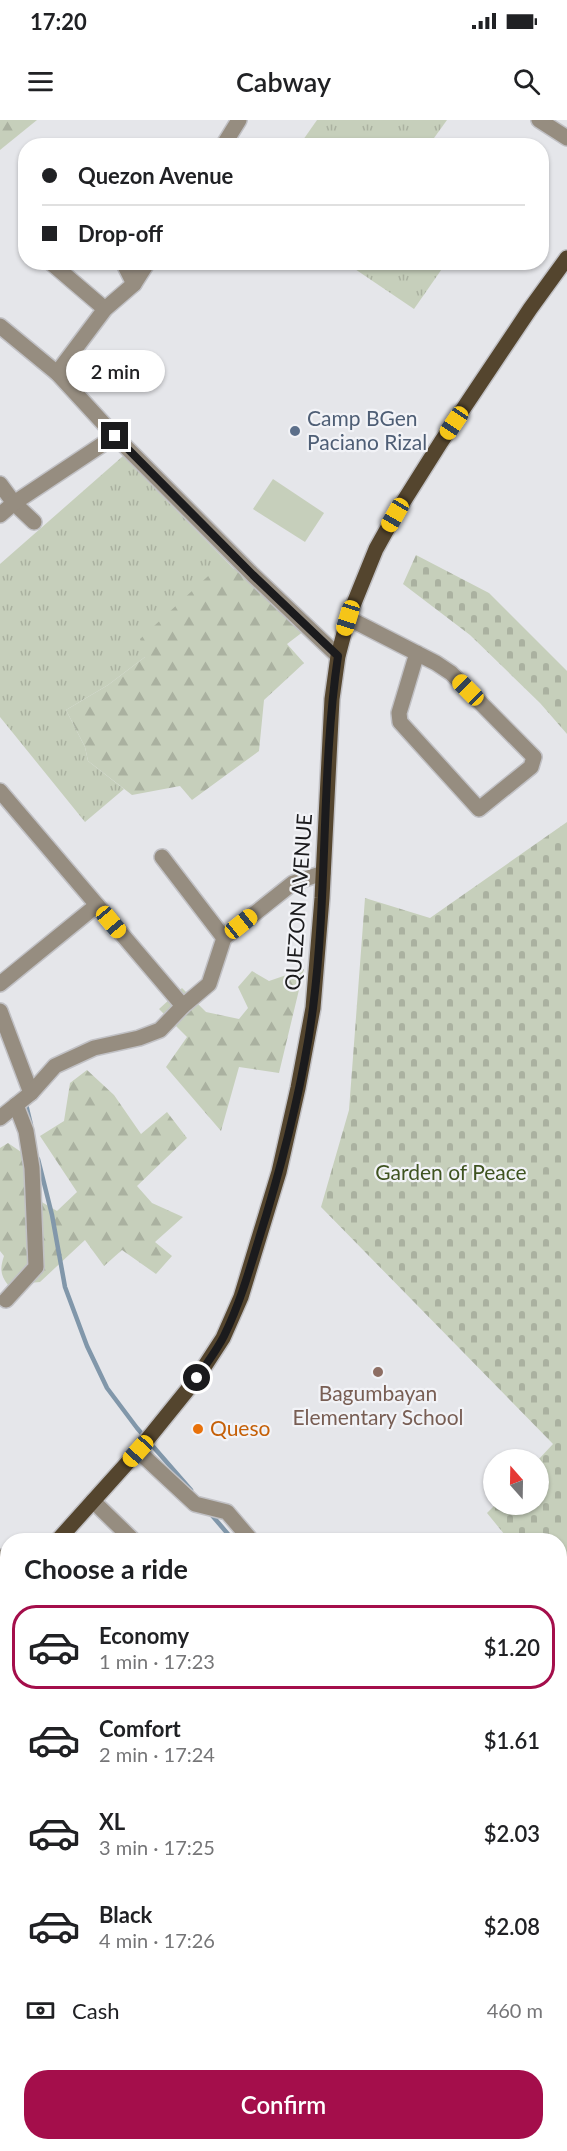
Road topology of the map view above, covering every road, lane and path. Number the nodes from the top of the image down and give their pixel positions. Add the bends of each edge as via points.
1 (239, 120) edge
2 (539, 120) edge
3 (228, 138) edge
4 (567, 138) edge
5 (567, 258) edge
6 (59, 270) edge
7 (127, 270) edge
8 (143, 270) edge
9 (134, 284) junction
10 (105, 309) junction
11 (0, 326) edge
12 (57, 373) junction
13 (115, 436) junction
14 (0, 484) edge
15 (14, 503) junction
16 (0, 515) edge
17 (34, 522) dead end
18 (348, 618) junction
19 (417, 653) junction
20 (338, 656) junction
21 (0, 791) edge
22 (162, 857) dead end
23 (323, 873) junction
24 (97, 905) junction
25 (224, 938) junction
26 (0, 984) edge
27 (183, 1006) junction
28 (0, 1011) edge
29 (31, 1093) junction
30 (16, 1105) junction
31 (0, 1118) edge
32 (6, 1300) dead end
33 (138, 1451) junction
34 (93, 1501) junction
35 (64, 1533) edge
36 (126, 1533) edge
37 (245, 1533) edge

1 - 3 street
2 - 4 street
5 - 18 main road, QUEZON AVENUE via 401,506 376,549
6 - 10 street
7 - 9 street
8 - 9 street
9 - 10 street
10 - 12 street
11 - 12 street
12 - 13 street
13 - 15 street
13 - 20 street
14 - 15 street
15 - 16 street
15 - 17 street
18 - 19 street
18 - 20 main road, QUEZON AVENUE
19 - 19 street via 451,673 534,757 531,767 478,809 400,722 399,713
20 - 23 main road, QUEZON AVENUE via 332,699
21 - 24 street
22 - 25 street
23 - 25 street via 293,883
23 - 33 main road, QUEZON AVENUE via 313,1008 298,1088 279,1172 246,1282 217,1348
24 - 26 street
24 - 27 street
25 - 27 street via 208,984
27 - 29 street via 160,1030 94,1048 55,1066
28 - 29 street
29 - 30 street
30 - 31 street
30 - 32 street via 26,1131 32,1168 36,1267
33 - 34 main road, QUEZON AVENUE
33 - 37 street via 195,1504 228,1512
34 - 35 main road, QUEZON AVENUE
34 - 36 street

